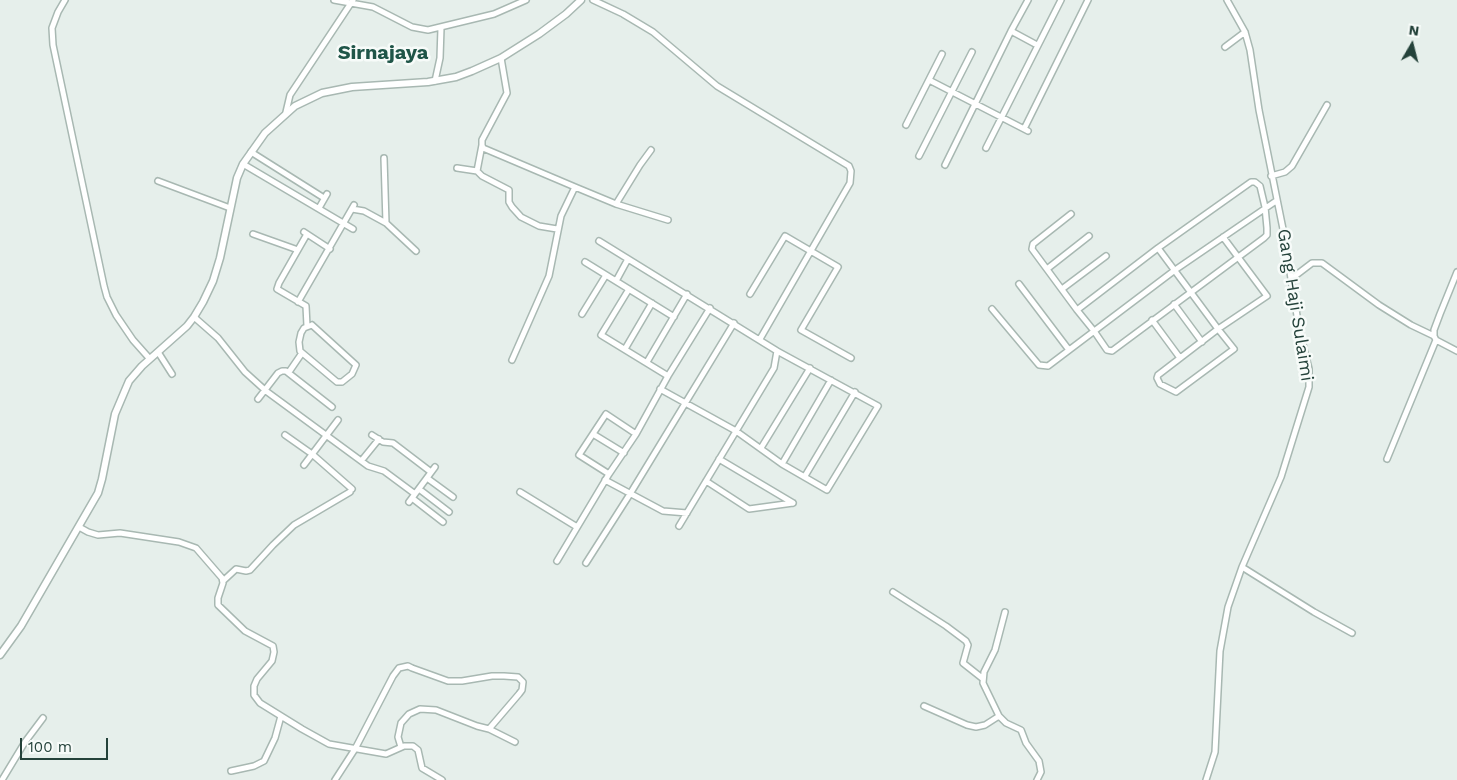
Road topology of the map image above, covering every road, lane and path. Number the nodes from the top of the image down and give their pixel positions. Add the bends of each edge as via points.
1 (65, 0) edge
2 (334, 0) edge
3 (526, 0) edge
4 (581, 0) edge
5 (593, 0) edge
6 (1028, 0) edge
7 (1061, 0) edge
8 (1088, 0) edge
9 (1228, 0) edge
10 (353, 2) edge
11 (441, 28) junction
12 (1011, 31) junction
13 (1245, 32) junction
14 (1037, 45) junction
15 (1225, 47) dead end
16 (972, 52) dead end
17 (942, 54) dead end
18 (501, 58) junction
19 (929, 80) junction
20 (435, 81) junction
21 (952, 92) junction
22 (975, 104) junction
23 (1327, 106) dead end
24 (286, 112) junction
25 (1002, 118) junction
26 (906, 125) dead end
27 (482, 145) junction
28 (986, 148) dead end
29 (651, 150) dead end
30 (251, 152) junction
31 (920, 156) dead end
32 (384, 158) dead end
33 (243, 164) junction
34 (945, 165) dead end
35 (457, 168) dead end
36 (477, 171) junction
37 (1271, 176) junction
38 (158, 181) dead end
39 (574, 188) junction
40 (1276, 200) junction
41 (616, 204) junction
42 (1265, 207) junction
43 (230, 208) junction
44 (318, 208) junction
45 (1071, 214) dead end
46 (668, 220) dead end
47 (386, 223) junction
48 (344, 224) junction
49 (557, 229) junction
50 (353, 230) dead end
51 (252, 234) dead end
52 (1089, 236) dead end
53 (1223, 238) junction
54 (598, 241) dead end
55 (1158, 248) junction
56 (330, 249) junction
57 (298, 250) junction
58 (416, 251) dead end
59 (811, 251) junction
60 (1106, 256) dead end
61 (1238, 258) junction
62 (628, 259) junction
63 (585, 262) dead end
64 (1047, 269) junction
65 (1175, 270) junction
66 (1457, 272) edge
67 (606, 275) junction
68 (1291, 279) junction
69 (616, 281) junction
70 (1019, 284) dead end
71 (629, 289) junction
72 (1062, 289) junction
73 (1191, 292) junction
74 (687, 294) junction
75 (750, 294) dead end
76 (298, 302) junction
77 (652, 303) junction
78 (1174, 304) junction
79 (710, 308) junction
80 (992, 309) dead end
81 (1077, 310) junction
82 (582, 314) dead end
83 (194, 317) junction
84 (674, 317) junction
85 (1152, 320) junction
86 (734, 323) junction
87 (307, 326) junction
88 (1218, 330) junction
89 (1094, 331) junction
90 (1435, 338) junction
91 (760, 339) junction
92 (1202, 342) junction
93 (625, 349) junction
94 (777, 350) junction
95 (1069, 350) junction
96 (1457, 351) edge
97 (158, 352) junction
98 (302, 353) junction
99 (149, 358) junction
100 (851, 358) dead end
101 (1180, 358) junction
102 (512, 360) dead end
103 (647, 362) junction
104 (810, 368) junction
105 (289, 372) junction
106 (172, 374) dead end
107 (668, 376) junction
108 (831, 380) junction
109 (660, 389) junction
110 (266, 391) junction
111 (855, 392) junction
112 (258, 399) dead end
113 (685, 402) junction
114 (332, 407) dead end
115 (338, 420) dead end
116 (736, 431) junction
117 (593, 434) junction
118 (636, 434) junction
119 (285, 435) dead end
120 (372, 435) dead end
121 (327, 436) junction
122 (379, 439) junction
123 (761, 448) junction
124 (624, 453) junction
125 (312, 454) junction
126 (719, 459) junction
127 (1387, 459) dead end
128 (362, 460) junction
129 (782, 464) junction
130 (304, 465) dead end
131 (435, 467) dead end
132 (431, 472) junction
133 (609, 474) junction
134 (805, 476) junction
135 (427, 478) junction
136 (605, 480) junction
137 (706, 481) junction
138 (520, 492) dead end
139 (630, 494) junction
140 (414, 495) junction
141 (454, 497) dead end
142 (449, 512) dead end
143 (687, 513) junction
144 (443, 522) dead end
145 (679, 526) dead end
146 (79, 527) junction
147 (577, 527) junction
148 (557, 561) dead end
149 (586, 563) dead end
150 (1242, 567) junction
151 (223, 581) junction
152 (893, 592) dead end
153 (1005, 612) dead end
154 (1352, 633) dead end
155 (0, 656) edge
156 (982, 678) junction
157 (924, 706) dead end
158 (281, 716) junction
159 (999, 716) junction
160 (43, 718) dead end
161 (489, 729) junction
162 (515, 742) dead end
163 (401, 747) junction
164 (355, 749) junction
165 (231, 771) dead end
166 (2, 780) edge
167 (335, 780) edge
168 (442, 780) edge
169 (1037, 780) edge
170 (1206, 780) edge

1 - 99 street via 52,28 52,45 104,286 116,314
2 - 10 street
3 - 11 street via 494,14
4 - 18 street
5 - 59 street via 653,32 717,86 849,166 850,183
6 - 12 street
7 - 14 street
8 - 25 street via 1026,130
9 - 13 street, Gang Haji Sulaimi
10 - 11 street via 373,7 412,27
10 - 24 street via 290,96
11 - 20 street
12 - 14 street
12 - 22 street
13 - 15 street
13 - 37 street, Gang Haji Sulaimi
14 - 25 street
16 - 21 street
17 - 19 street
18 - 20 street via 464,75
18 - 27 street via 507,93
19 - 21 street
19 - 26 street
20 - 24 street via 335,90 304,100
21 - 22 street
21 - 31 street
22 - 25 street
22 - 34 street
23 - 37 street via 1292,166
24 - 30 street
25 - 28 street
27 - 36 street
27 - 39 street via 486,150
29 - 41 street
30 - 33 street
30 - 44 street via 326,196
32 - 47 street
33 - 43 street via 234,184
33 - 44 street
35 - 36 street
36 - 49 street via 509,190 509,202 521,217 539,226
37 - 40 street, Gang Haji Sulaimi
38 - 43 street
39 - 41 street
39 - 49 street
40 - 42 street
40 - 68 street, Gang Haji Sulaimi
41 - 46 street
42 - 53 street
42 - 55 street via 1260,186 1251,182
42 - 61 street via 1266,235
43 - 83 street via 217,269
44 - 48 street
45 - 64 street via 1032,246
47 - 48 street via 353,207
47 - 58 street
48 - 50 street
48 - 56 street
49 - 102 street via 549,276
51 - 57 street
52 - 64 street
53 - 61 street
53 - 65 street
54 - 62 street
55 - 65 street
55 - 81 street
56 - 57 street via 306,233
56 - 76 street
57 - 76 street via 277,289
59 - 75 street via 785,236
59 - 91 street
59 - 100 street via 838,267 801,330
60 - 72 street
61 - 73 street
61 - 88 street via 1266,296
62 - 69 street
62 - 74 street
63 - 67 street
64 - 72 street
65 - 73 street
65 - 89 street
66 - 90 street via 1434,330
67 - 69 street
67 - 82 street
68 - 90 street via 1312,263 1322,263 1379,305
68 - 150 street, Gang Haji Sulaimi via 1309,369 1309,386 1274,497
69 - 71 street
70 - 95 street
71 - 77 street
71 - 93 street via 601,335
72 - 81 street
73 - 78 street
73 - 88 street
74 - 79 street
74 - 84 street
76 - 87 street via 307,308
77 - 84 street
77 - 93 street
78 - 85 street
78 - 92 street
79 - 86 street
79 - 107 street
80 - 95 street via 1039,365 1051,365
81 - 89 street
83 - 97 street
83 - 110 street via 218,338 245,372
84 - 103 street
85 - 89 street via 1112,351 1107,350
85 - 101 street
86 - 91 street
86 - 113 street
87 - 98 street via 299,342
87 - 98 street via 318,330 356,365 355,370 342,382 337,382
88 - 92 street
88 - 101 street via 1234,350 1176,392 1160,384 1156,377
89 - 95 street
90 - 96 street
90 - 127 street
91 - 94 street
92 - 101 street
93 - 103 street
94 - 104 street
94 - 116 street via 774,368
97 - 99 street
97 - 106 street
98 - 105 street
99 - 146 street via 133,375 120,400 101,485
103 - 107 street
104 - 108 street
104 - 123 street
105 - 110 street via 278,373
105 - 114 street
107 - 109 street
108 - 111 street
108 - 129 street
109 - 113 street
109 - 118 street
110 - 112 street
110 - 121 street
111 - 134 street
111 - 134 street via 878,406 827,490
113 - 116 street
113 - 139 street
115 - 121 street
116 - 123 street
116 - 126 street
117 - 118 street via 606,414
117 - 124 street
117 - 133 street via 579,455
118 - 124 street
119 - 125 street
120 - 122 street
121 - 125 street
121 - 128 street
122 - 128 street
122 - 132 street via 392,443
123 - 129 street
124 - 133 street
125 - 130 street
125 - 151 street via 351,491 294,525 249,571 236,568
126 - 137 street
126 - 137 street via 793,503 749,509
128 - 140 street via 368,466 384,471
129 - 134 street
131 - 132 street
132 - 135 street
133 - 136 street
135 - 140 street
135 - 141 street
136 - 139 street
136 - 147 street
137 - 143 street
138 - 147 street
139 - 143 street via 663,511
139 - 149 street
140 - 142 street
140 - 144 street
143 - 145 street
146 - 151 street via 98,535 120,533 186,543 196,548
146 - 155 street
147 - 148 street
150 - 154 street
150 - 170 street, Gang Haji Sulaimi via 1224,625 1215,752
151 - 158 street via 218,605 245,631 273,646 274,657 255,682 253,691 260,703
152 - 156 street via 966,641 968,645 963,663
153 - 156 street via 995,650
156 - 159 street
157 - 159 street via 976,727
158 - 164 street via 329,744
158 - 165 street via 264,761
159 - 169 street via 1022,733 1041,765
160 - 166 street
161 - 162 street
161 - 163 street via 436,710 420,709 401,723 398,737
161 - 164 street via 522,690 521,679 492,676 454,681 403,667 393,676
163 - 164 street via 386,754
163 - 168 street via 416,748 422,768
164 - 167 street

